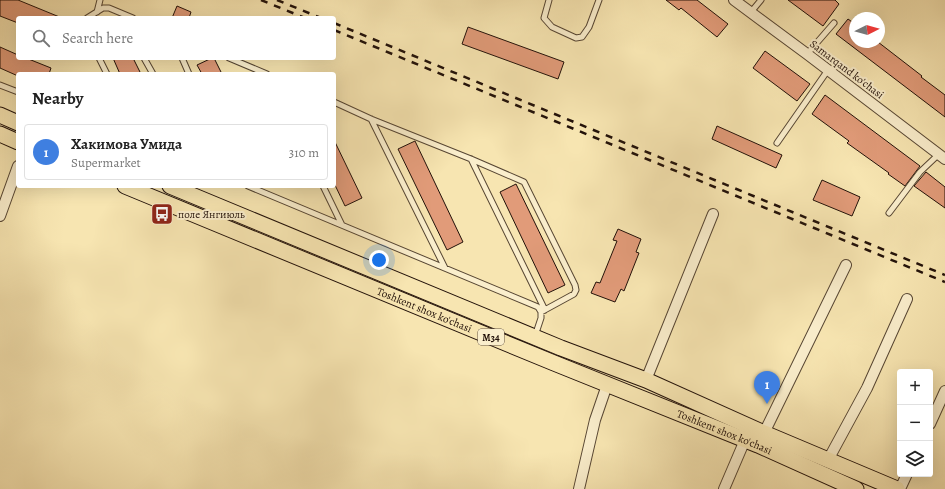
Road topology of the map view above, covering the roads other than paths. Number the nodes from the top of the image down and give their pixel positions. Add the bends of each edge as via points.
1 (100, 0) edge
2 (549, 0) edge
3 (598, 0) edge
4 (734, 0) edge
5 (761, 0) edge
6 (97, 12) junction
7 (119, 12) junction
8 (751, 12) junction
9 (90, 16) edge
10 (121, 16) edge
11 (128, 16) edge
12 (834, 23) dead end
13 (807, 54) junction
14 (100, 60) edge
15 (145, 60) edge
16 (183, 60) edge
17 (234, 60) edge
18 (828, 70) junction
19 (106, 72) edge
20 (152, 72) edge
21 (188, 72) edge
22 (262, 72) edge
23 (0, 85) edge
24 (16, 91) edge
25 (336, 103) edge
26 (0, 115) edge
27 (371, 119) junction
28 (16, 122) edge
29 (0, 134) edge
30 (16, 141) edge
31 (777, 143) dead end
32 (942, 157) edge
33 (471, 159) junction
34 (16, 172) edge
35 (130, 188) edge
36 (175, 188) edge
37 (253, 188) edge
38 (324, 188) edge
39 (889, 213) dead end
40 (713, 214) dead end
41 (0, 216) edge
42 (342, 225) junction
43 (846, 265) dead end
44 (445, 268) junction
45 (907, 299) dead end
46 (543, 311) junction
47 (534, 337) junction
48 (561, 348) junction
49 (554, 364) junction
50 (646, 380) junction
51 (607, 384) junction
52 (945, 391) edge
53 (933, 417) edge
54 (764, 433) junction
55 (745, 440) junction
56 (828, 460) junction
57 (906, 477) edge
58 (579, 489) edge
59 (724, 489) edge
60 (856, 489) edge
61 (897, 489) edge
62 (900, 489) edge

1 - 6 lane
2 - 3 lane via 544,18 552,27 576,38 582,37 589,27
4 - 8 street, Samarqand ko'chasi
5 - 8 lane
6 - 7 lane via 109,8
6 - 9 lane
7 - 10 lane
7 - 11 lane
8 - 13 street, Samarqand ko'chasi
12 - 13 lane
13 - 18 street, Samarqand ko'chasi
14 - 19 lane
15 - 20 lane
16 - 21 lane
17 - 22 lane
18 - 31 lane
18 - 32 street, Samarqand ko'chasi
23 - 24 lane
25 - 27 lane
26 - 28 main road
27 - 33 lane
27 - 44 lane
29 - 30 main road
32 - 39 lane via 920,172
33 - 46 lane
33 - 46 lane via 524,182 575,285 574,294
34 - 41 street
35 - 49 main road, Toshkent shox ko'chasi / M34
36 - 47 main road, Toshkent shox ko'chasi / M34
37 - 42 lane
38 - 42 lane
40 - 50 street
42 - 44 lane
43 - 54 street
44 - 46 lane
45 - 56 street via 867,388
46 - 47 lane
47 - 48 main road, Toshkent shox ko'chasi / M34
48 - 49 main road
48 - 50 main road, Toshkent shox ko'chasi / M34
49 - 51 main road, Toshkent shox ko'chasi / M34
50 - 54 main road, Toshkent shox ko'chasi / M34
51 - 55 main road, Toshkent shox ko'chasi / M34
51 - 58 street via 595,420
52 - 53 street
54 - 56 main road, Toshkent shox ko'chasi / M34
55 - 59 street
55 - 60 main road, Toshkent shox ko'chasi / M34
56 - 61 main road, Toshkent shox ko'chasi / M34
57 - 62 street

